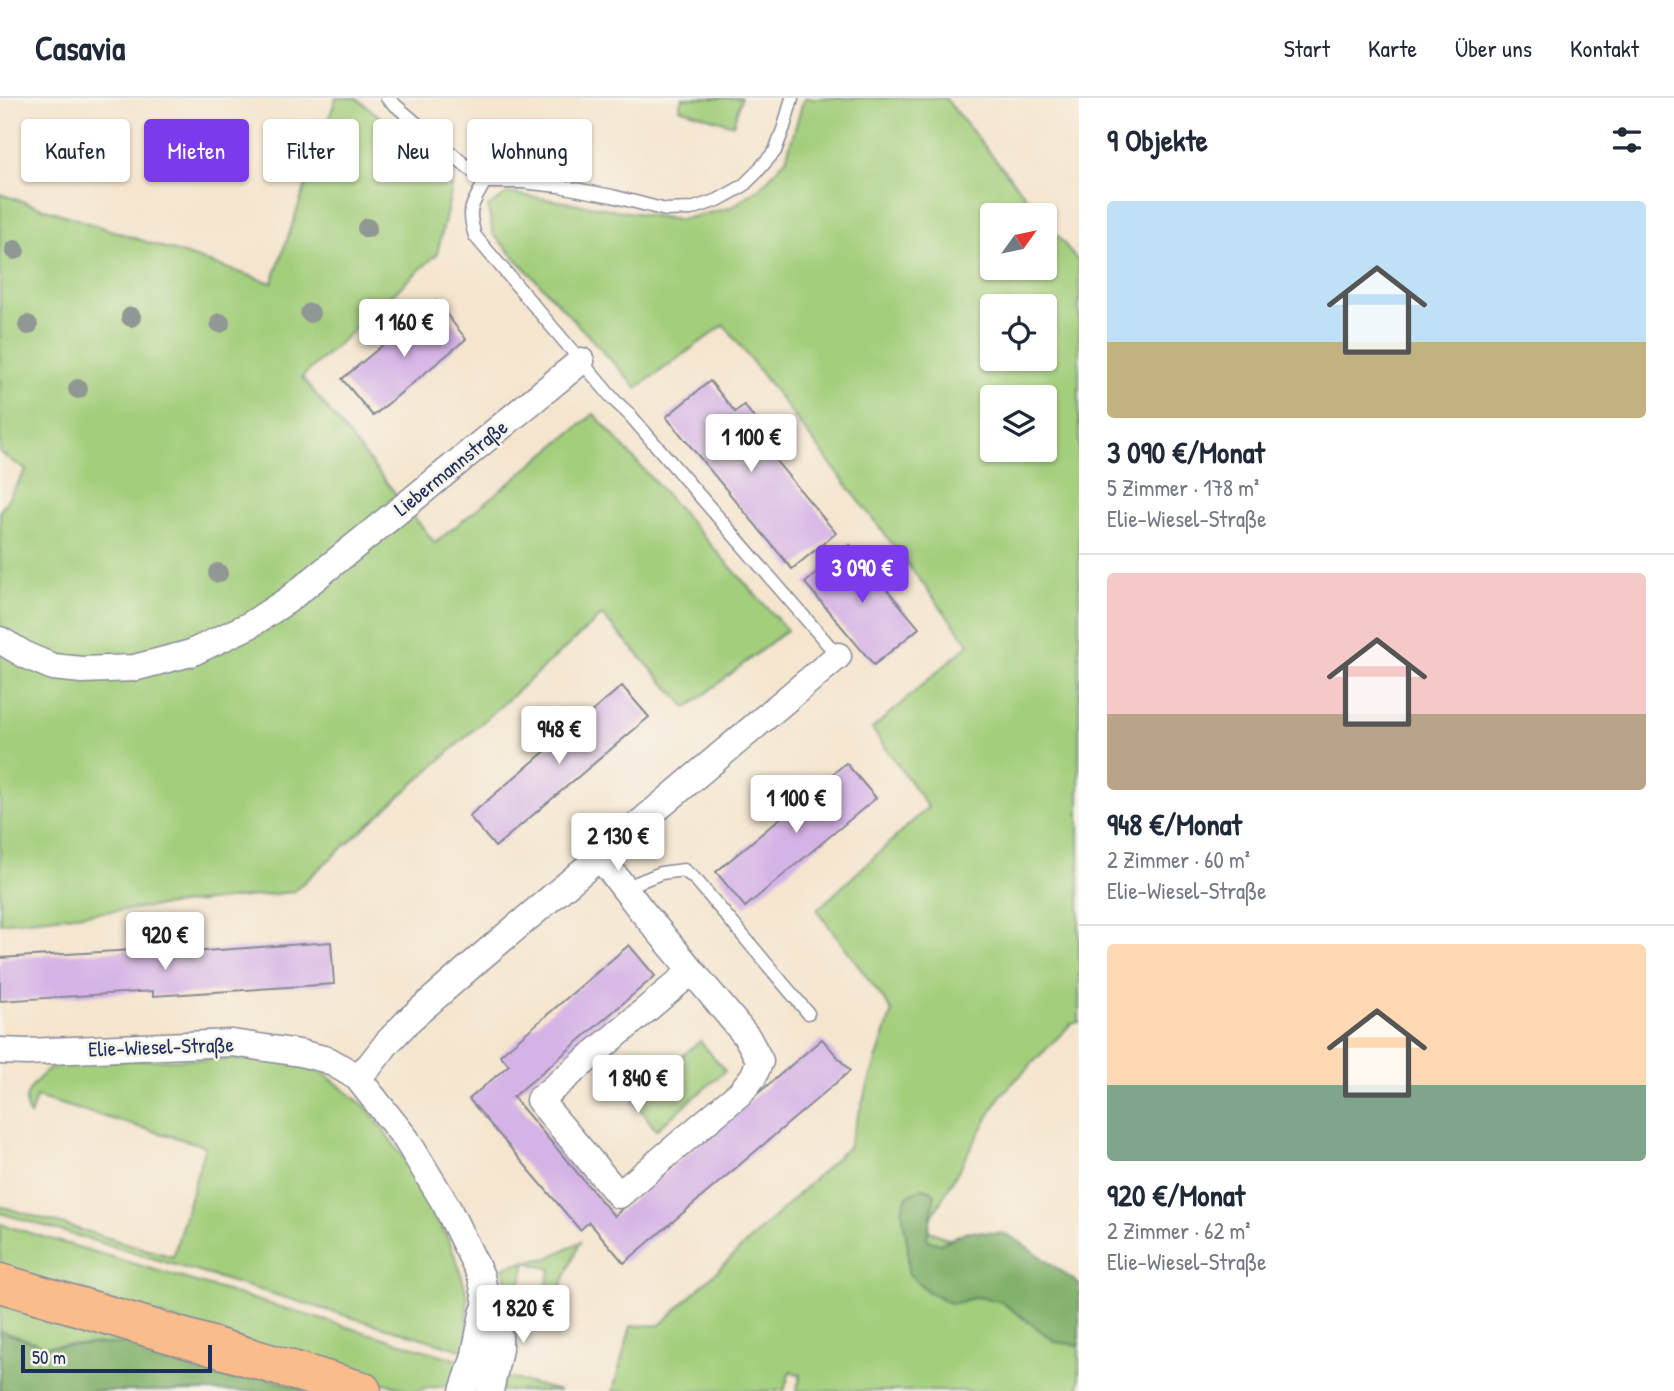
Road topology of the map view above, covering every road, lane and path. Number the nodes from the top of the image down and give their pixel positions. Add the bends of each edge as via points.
1 (387, 98) edge
2 (792, 98) edge
3 (467, 167) edge
4 (485, 182) edge
5 (522, 182) edge
6 (581, 360) junction
7 (0, 640) edge
8 (838, 656) joint
9 (600, 857) junction
10 (624, 888) junction
11 (692, 971) junction
12 (808, 1013) dead end
13 (0, 1051) edge
14 (357, 1077) junction
15 (0, 1283) edge
16 (487, 1304) junction
17 (362, 1391) edge
18 (463, 1391) edge
19 (490, 1391) edge

1 - 3 lane
2 - 5 lane via 775,151 755,174 718,200 691,209 666,210
4 - 6 lane via 473,201 470,218 475,236
6 - 7 street, Liebermannstraße via 288,600 250,625 191,653 134,668 53,667
6 - 8 lane
8 - 9 street
9 - 10 street
9 - 14 street via 409,1020
10 - 11 street
10 - 12 lane via 661,873 684,870
11 - 11 street via 747,1037 760,1060 740,1093 619,1195 540,1100
13 - 14 street, Elie-Wiesel-Straße via 232,1042 300,1052 328,1060
14 - 16 street, Elie-Wiesel-Straße via 405,1139 446,1205 481,1276
15 - 17 main road
16 - 18 street, Elie-Wiesel-Straße
16 - 19 street, Elie-Wiesel-Straße via 499,1336

